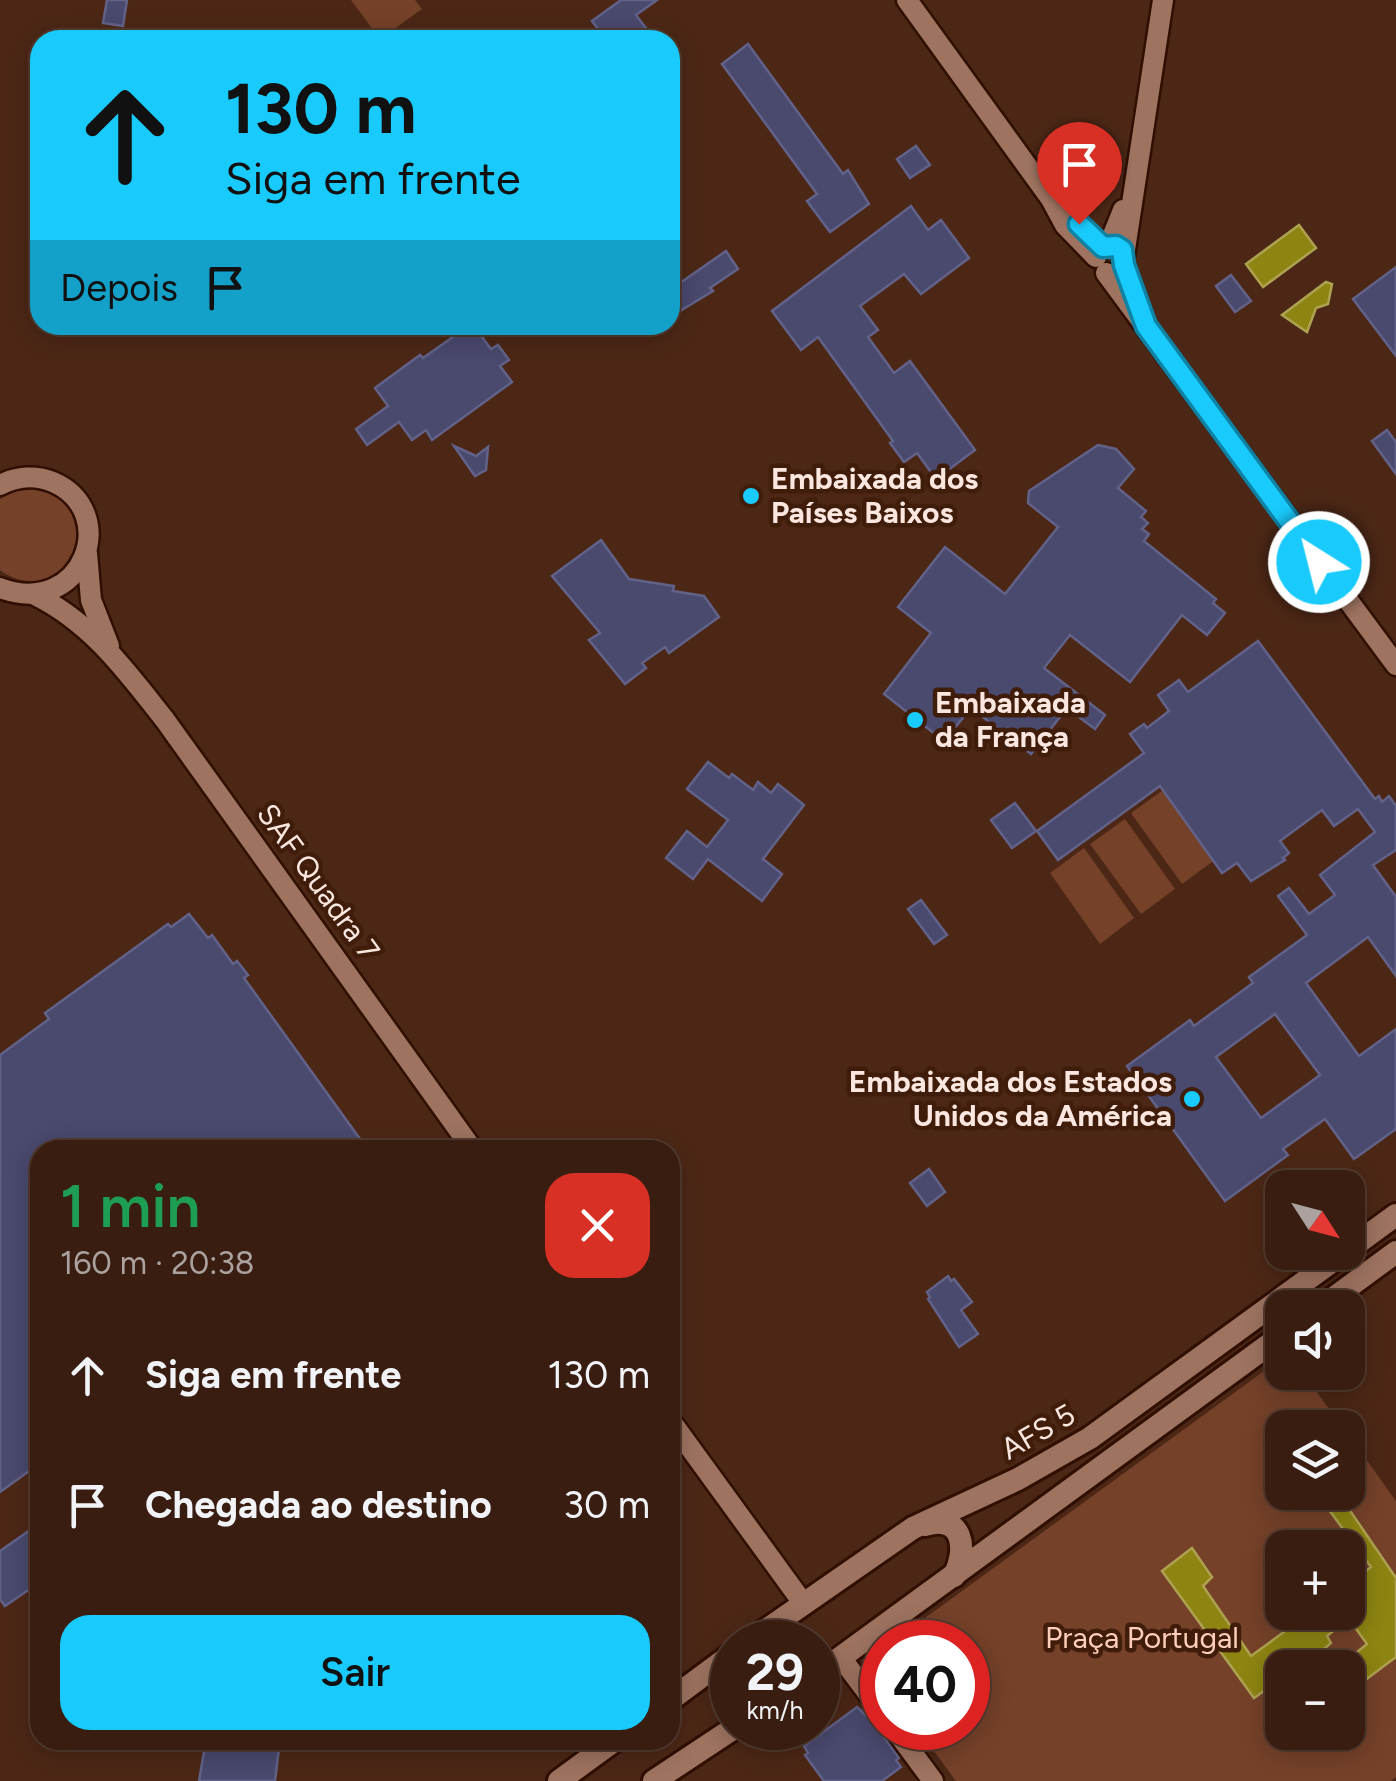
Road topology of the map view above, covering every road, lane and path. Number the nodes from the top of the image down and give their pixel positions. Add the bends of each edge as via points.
1 (907, 0) edge
2 (1163, 0) edge
3 (1110, 257) junction
4 (0, 463) edge
5 (25, 476) junction
6 (0, 485) edge
7 (87, 550) junction
8 (0, 588) edge
9 (35, 595) junction
10 (111, 652) junction
11 (1396, 665) edge
12 (466, 1140) edge
13 (1396, 1215) edge
14 (1365, 1237) edge
15 (1396, 1252) edge
16 (1320, 1270) edge
17 (1344, 1290) edge
18 (1265, 1348) edge
19 (680, 1434) edge
20 (913, 1528) junction
21 (952, 1579) junction
22 (803, 1602) junction
23 (778, 1620) edge
24 (842, 1658) joint
25 (710, 1670) edge
26 (860, 1682) edge
27 (680, 1693) edge
28 (710, 1744) edge
29 (601, 1750) edge
30 (910, 1750) edge
31 (559, 1781) edge
32 (654, 1781) edge
33 (933, 1781) edge

1 - 3 street via 1051,199
2 - 3 street via 1134,180
3 - 11 street via 1146,326
4 - 5 street
5 - 6 street
5 - 7 street, SAF Quadra 7 via 45,479 74,497 88,528
7 - 9 street via 68,580
7 - 10 street, SAF Quadra 7 via 92,600
8 - 9 street
9 - 10 street, SAF Quadra 7 via 64,609
10 - 12 street, SAF Quadra 7
13 - 14 main road, AFS 5
15 - 17 main road
16 - 20 main road, AFS 5 via 1090,1438
18 - 21 main road, AFS 5
19 - 22 street
20 - 21 main road via 935,1522 957,1533 963,1555
20 - 22 main road, AFS 5
21 - 24 main road, AFS 5
22 - 23 main road, AFS 5
24 - 26 street
25 - 27 main road
28 - 32 main road
29 - 31 main road
30 - 33 street

